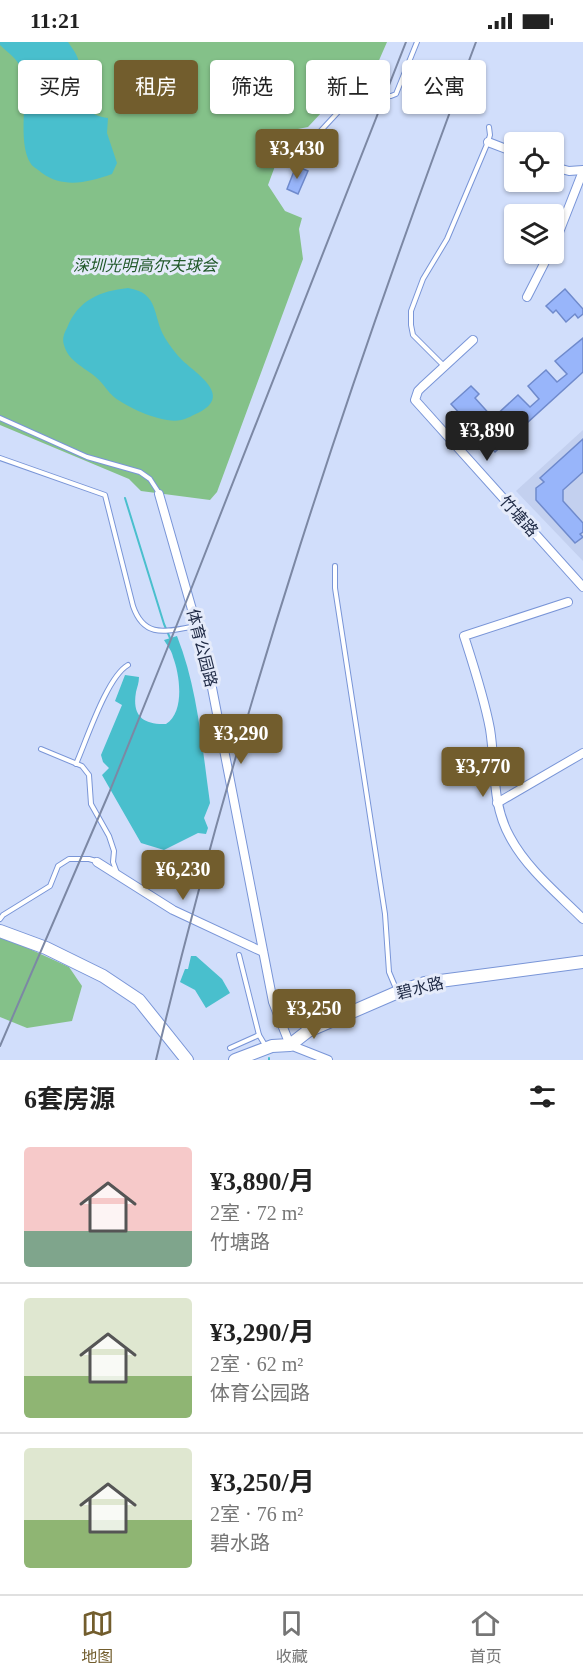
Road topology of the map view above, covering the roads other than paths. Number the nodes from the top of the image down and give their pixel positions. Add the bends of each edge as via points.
1 (417, 42) edge
2 (489, 127) dead end
3 (488, 142) junction
4 (298, 143) dead end
5 (504, 148) edge
6 (564, 170) edge
7 (583, 171) edge
8 (564, 219) edge
9 (544, 264) edge
10 (527, 297) dead end
11 (473, 340) dead end
12 (444, 367) junction
13 (0, 418) edge
14 (0, 458) edge
15 (159, 494) joint
16 (335, 566) dead end
17 (583, 586) edge
18 (568, 602) dead end
19 (198, 626) junction
20 (129, 665) dead end
21 (41, 749) dead end
22 (583, 753) edge
23 (76, 764) junction
24 (497, 802) junction
25 (97, 862) joint
26 (118, 874) junction
27 (0, 919) edge
28 (583, 920) edge
29 (0, 931) edge
30 (263, 952) junction
31 (239, 955) dead end
32 (583, 962) edge
33 (398, 992) junction
34 (259, 1035) junction
35 (290, 1045) junction
36 (230, 1048) dead end
37 (267, 1048) junction
38 (187, 1060) edge
39 (235, 1060) edge
40 (328, 1060) edge

1 - 4 lane via 396,94 358,99 315,137 302,137
2 - 3 lane
3 - 5 street
3 - 12 lane via 411,311 413,335
6 - 7 street
7 - 8 street
9 - 10 street
11 - 12 street, 竹塘路
12 - 17 street, 竹塘路 via 418,392 416,400
13 - 15 lane via 87,457 140,472
14 - 19 lane via 105,495 135,613 148,628 160,632
15 - 19 street, 体育公园路
16 - 33 lane via 335,588 385,914 389,972
18 - 24 street via 464,636 487,714
19 - 30 street, 体育公园路
20 - 23 lane via 122,669 104,699
21 - 23 lane
22 - 24 street
23 - 26 lane via 90,775 91,804 109,836
24 - 28 street via 520,854
25 - 26 street
25 - 27 lane via 69,859 58,866 50,886
26 - 30 street via 172,910
29 - 38 street via 103,976 139,1000
30 - 35 street, 体育公园路 via 273,1002
31 - 34 lane
32 - 33 street, 碧水路 via 425,983
33 - 35 street, 碧水路 via 308,1031
34 - 36 lane
34 - 37 lane
35 - 37 street, 碧水路
35 - 40 street
37 - 39 street, 碧水路

